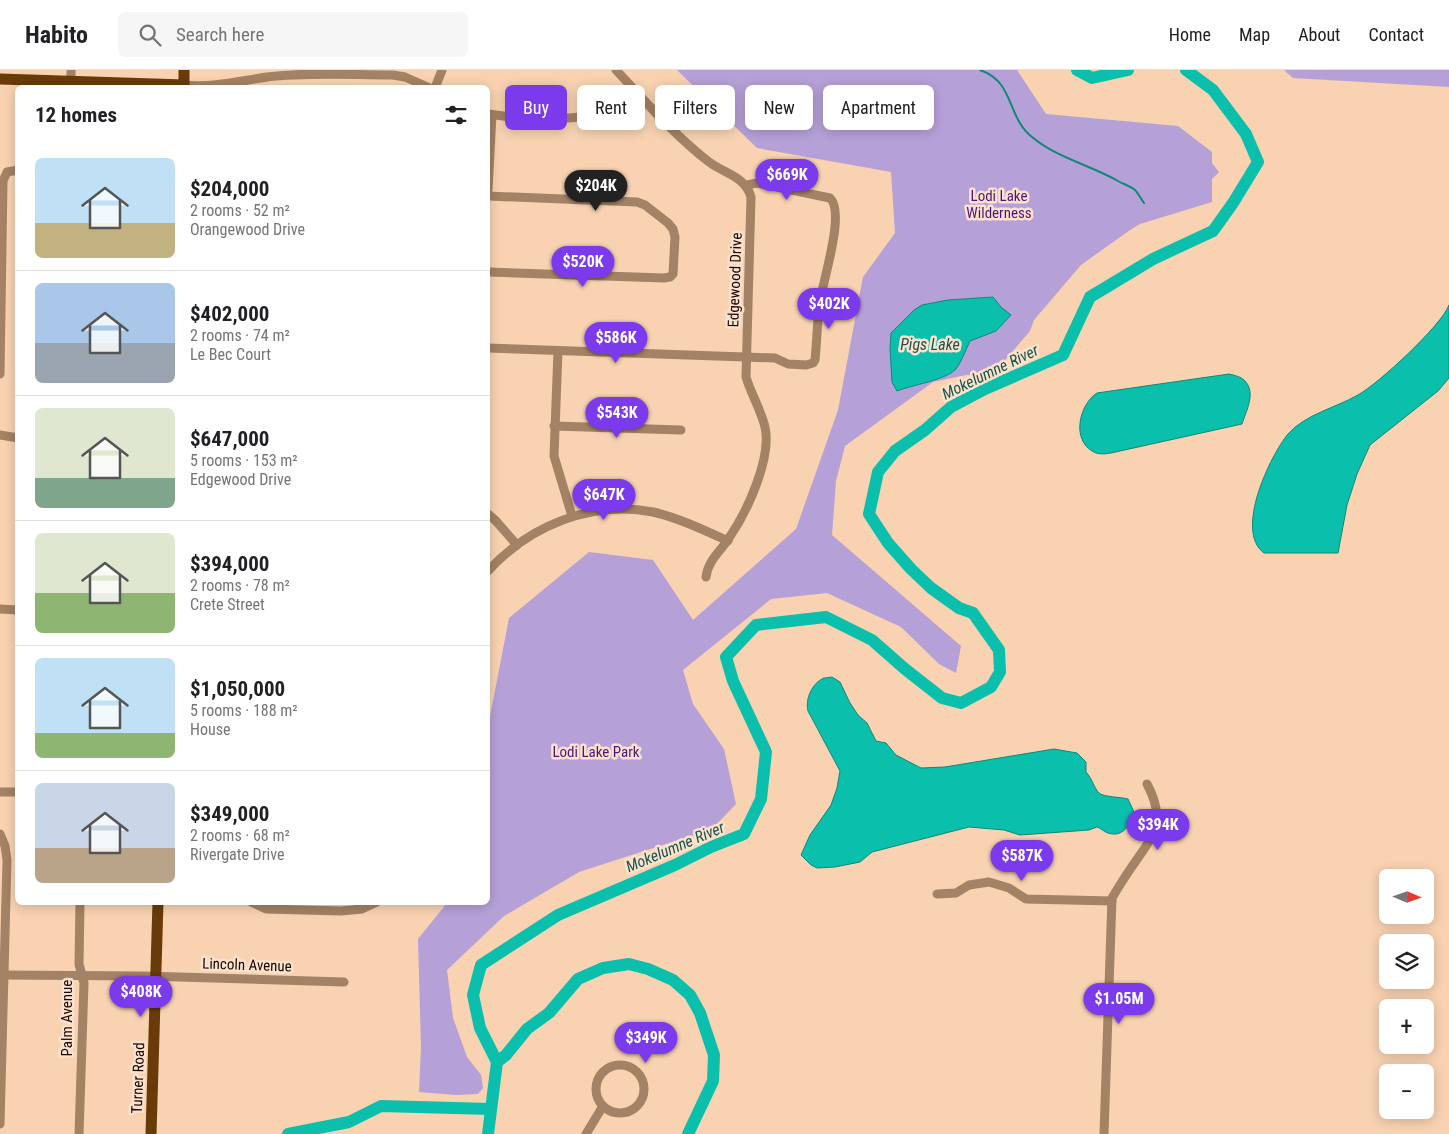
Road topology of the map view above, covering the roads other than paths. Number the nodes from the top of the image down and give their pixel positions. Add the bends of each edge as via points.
1 (184, 70) edge
2 (442, 70) edge
3 (616, 70) edge
4 (267, 74) edge
5 (71, 76) edge
6 (0, 79) edge
7 (173, 85) edge
8 (184, 85) edge
9 (220, 85) edge
10 (423, 85) edge
11 (436, 85) edge
12 (630, 85) edge
13 (645, 100) edge
14 (490, 115) edge
15 (577, 117) edge
16 (15, 170) edge
17 (746, 185) junction
18 (490, 196) edge
19 (490, 272) edge
20 (490, 348) edge
21 (558, 351) junction
22 (746, 357) junction
23 (0, 374) edge
24 (554, 426) junction
25 (681, 430) dead end
26 (0, 435) edge
27 (15, 438) edge
28 (490, 516) edge
29 (572, 516) junction
30 (728, 541) junction
31 (517, 544) junction
32 (490, 569) edge
33 (706, 576) dead end
34 (0, 609) edge
35 (15, 610) edge
36 (1148, 784) dead end
37 (0, 792) edge
38 (15, 792) edge
39 (0, 834) edge
40 (937, 894) dead end
41 (1112, 901) junction
42 (80, 905) edge
43 (158, 905) edge
44 (257, 905) edge
45 (371, 905) edge
46 (81, 974) junction
47 (2, 975) edge
48 (156, 976) junction
49 (344, 982) dead end
50 (603, 1106) junction
51 (0, 1124) edge
52 (79, 1134) edge
53 (151, 1134) edge
54 (586, 1134) edge
55 (1104, 1134) edge

1 - 8 main road
2 - 11 street
3 - 12 street
4 - 9 street
4 - 10 street via 393,75
5 - 6 main road
5 - 7 main road
13 - 17 street via 710,163
14 - 15 street
16 - 23 street via 6,172 3,181
17 - 22 street, Edgewood Drive via 751,197
17 - 22 street via 757,183 830,198 835,210 832,254 820,301 815,360 806,365 788,364 775,358
18 - 19 street via 637,202 668,223 675,237 672,276 664,278
20 - 21 street
21 - 22 street
21 - 24 street
22 - 30 street, Edgewood Drive via 746,377 764,425 766,452 739,522
24 - 25 street
24 - 29 street via 554,456
26 - 27 street
28 - 31 street
29 - 30 street via 605,509 654,512 689,523
29 - 31 street
30 - 33 street, Edgewood Drive via 710,562
31 - 32 street
34 - 35 street
36 - 41 street via 1154,796 1157,824 1153,836
37 - 38 street
39 - 47 street via 7,860
40 - 41 street via 989,882 1026,898
41 - 55 street
42 - 46 street, Palm Avenue
43 - 48 main road, Turner Road
44 - 45 street via 266,909 340,911
46 - 47 street, Lincoln Avenue
46 - 48 street, Lincoln Avenue
46 - 52 street, Palm Avenue via 84,983
47 - 51 street
48 - 49 street, Lincoln Avenue
48 - 53 main road, Turner Road
50 - 50 street via 617,1113 636,1108 644,1091 638,1073 624,1065 606,1070 600,1076 596,1092
50 - 54 street

